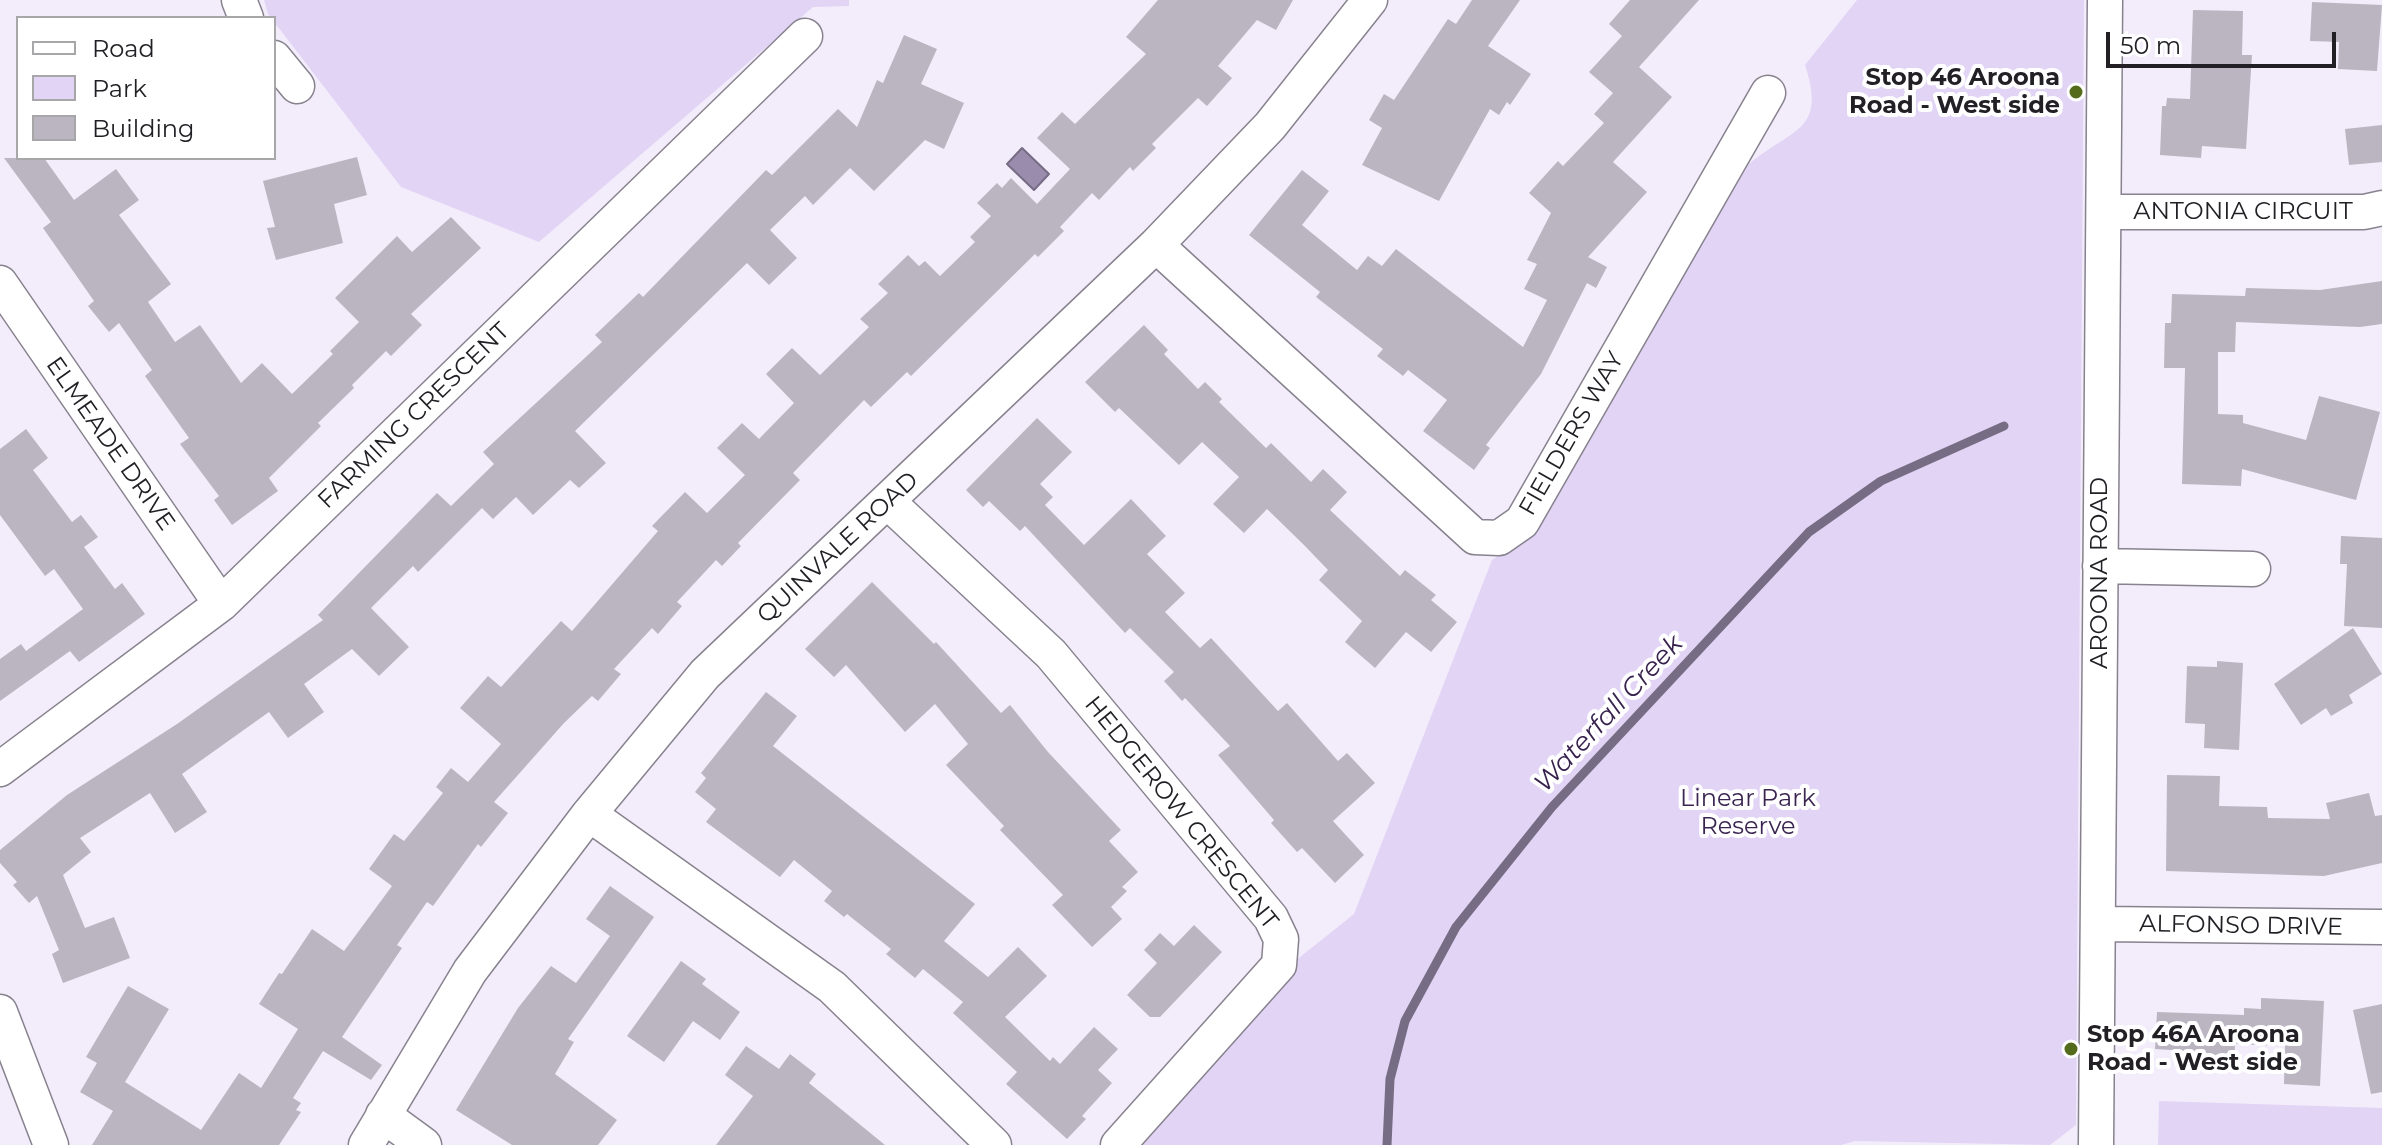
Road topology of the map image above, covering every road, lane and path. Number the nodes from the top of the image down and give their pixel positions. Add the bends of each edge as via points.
1 (1370, 0) edge
2 (2105, 0) edge
3 (805, 36) dead end
4 (276, 60) edge
5 (297, 86) dead end
6 (1768, 93) dead end
7 (2382, 208) edge
8 (2105, 212) junction
9 (1156, 245) junction
10 (0, 283) edge
11 (888, 502) junction
12 (2100, 566) junction
13 (2253, 569) dead end
14 (221, 604) junction
15 (0, 769) edge
16 (589, 814) junction
17 (2100, 924) junction
18 (2382, 927) edge
19 (2, 1027) edge
20 (383, 1115) junction
21 (51, 1145) edge
22 (366, 1145) edge
23 (424, 1145) edge
24 (994, 1145) edge
25 (1118, 1145) edge
26 (2096, 1145) edge

1 - 9 street, QUINVALE ROAD via 1270,126
2 - 8 street, AROONA ROAD
3 - 14 street, FARMING CRESCENT
4 - 5 street
6 - 9 street, FIELDERS WAY via 1522,522 1499,538 1475,537
7 - 8 street, ANTONIA CIRCUIT
8 - 12 street, AROONA ROAD
9 - 11 street, QUINVALE ROAD
10 - 14 street, ELMEADE DRIVE
11 - 16 street, QUINVALE ROAD via 705,674
11 - 25 street, HEDGEROW CRESCENT via 1051,654 1271,918 1281,939 1279,965
12 - 13 street
12 - 17 street, AROONA ROAD
14 - 15 street, FARMING CRESCENT
16 - 20 street, QUINVALE ROAD via 470,971
16 - 24 street via 832,987
17 - 18 street, ALFONSO DRIVE
17 - 26 street, AROONA ROAD
19 - 21 street
20 - 22 street, QUINVALE ROAD
20 - 23 street

